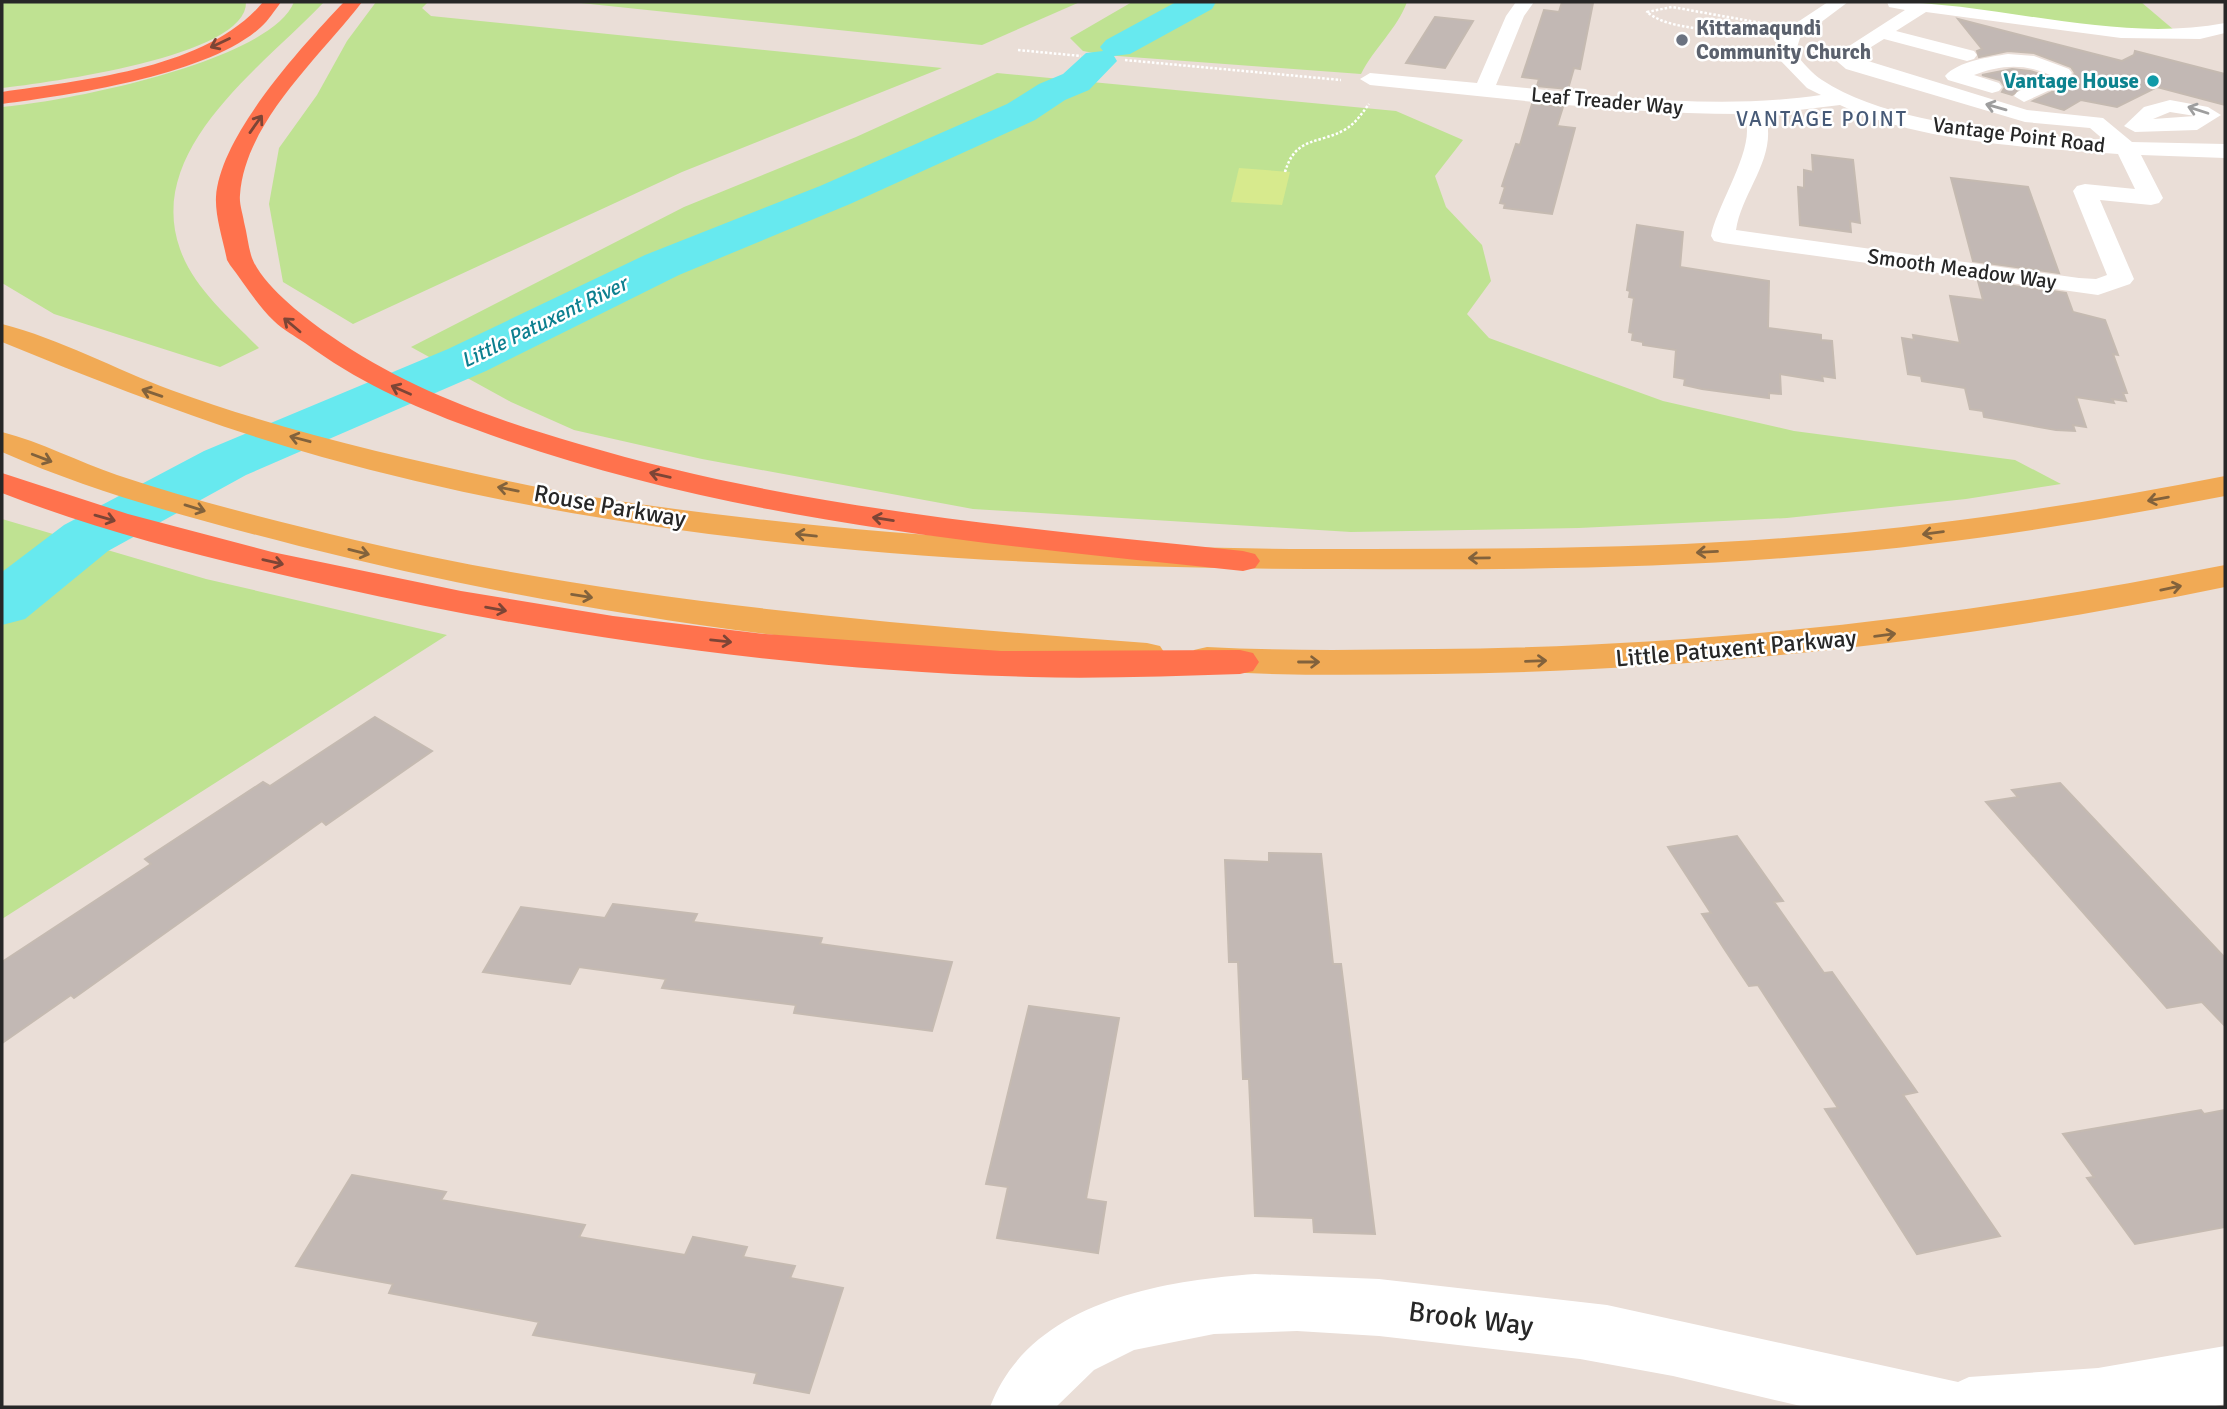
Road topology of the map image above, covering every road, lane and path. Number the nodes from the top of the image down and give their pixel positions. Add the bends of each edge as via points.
1 (272, 2) edge
2 (353, 2) edge
3 (1525, 2) edge
4 (1839, 2) edge
5 (1890, 2) edge
6 (1913, 12) junction
7 (2028, 22) junction
8 (1775, 26) dead end
9 (2225, 28) edge
10 (1954, 29) dead end
11 (1882, 33) junction
12 (1728, 37) dead end
13 (1858, 45) junction
14 (1995, 47) junction
15 (1018, 50) dead end
16 (1967, 55) dead end
17 (1081, 56) dead end
18 (1125, 60) dead end
19 (1936, 67) dead end
20 (1370, 79) joint
21 (1400, 82) junction
22 (1484, 90) junction
23 (2024, 96) junction
24 (2, 98) edge
25 (1843, 99) junction
26 (1749, 109) junction
27 (2096, 122) junction
28 (2131, 137) junction
29 (2225, 151) edge
30 (1285, 172) dead end
31 (2, 332) edge
32 (2, 441) edge
33 (2, 481) edge
34 (2225, 486) edge
35 (1242, 561) junction
36 (2225, 576) edge
37 (1240, 662) junction
38 (2225, 1375) edge
39 (1020, 1407) edge
40 (1948, 1407) edge
41 (1969, 1407) edge

1 -> 24 highway via 253,25 176,61 94,83
35 -> 2 highway via 891,521 755,497 633,468 456,412 397,388 309,338 253,283 238,256 228,198 249,135
3 - 22 street
4 - 25 street, Vantage Point Road via 1791,36 1785,55 1802,75
5 - 6 street
6 - 7 street
6 - 10 street
6 - 11 street
7 - 9 street via 2166,34
7 - 14 street
8 - 12 path via 1720,18 1679,5 1656,6 1647,12 1660,21 1702,27
11 - 13 street
11 - 16 street
13 - 19 street
27 -> 13 street via 2025,116 1853,65 1842,57
14 - 23 street via 2062,73
14 - 23 street via 1955,76
15 - 17 path
18 - 20 path via 1361,82
20 - 21 street, Leaf Treader Way
21 - 22 street, Leaf Treader Way
21 - 30 path via 1390,93 1377,96 1346,128 1290,153
22 - 26 street, Leaf Treader Way via 1650,107
23 - 27 street via 2062,105
25 - 26 street, Leaf Treader Way
25 - 28 street, Vantage Point Road via 1939,127 2032,141
26 - 28 street, Smooth Meadow Way via 1756,116 1759,150 1725,216 1723,236 2079,286 2098,287 2121,279 2085,191 2151,198
27 - 28 street
28 - 29 street, Vantage Point Road
35 -> 31 main road, Rouse Parkway via 1069,556 882,543 735,527 474,482 217,416 61,359
32 -> 37 main road via 83,474 245,523 523,587 845,631
33 -> 37 highway via 40,497 206,547 488,607 666,635 836,653 1049,665
34 -> 35 main road via 2032,520 1864,541 1604,557
37 -> 36 main road, Little Patuxent Parkway via 1492,662 1800,646 1946,628 2116,600
38 - 41 street via 2122,1396 2030,1407
39 - 40 street, Brook Way via 1055,1363 1095,1336 1192,1308 1266,1302 1374,1307 1633,1339 1876,1396

